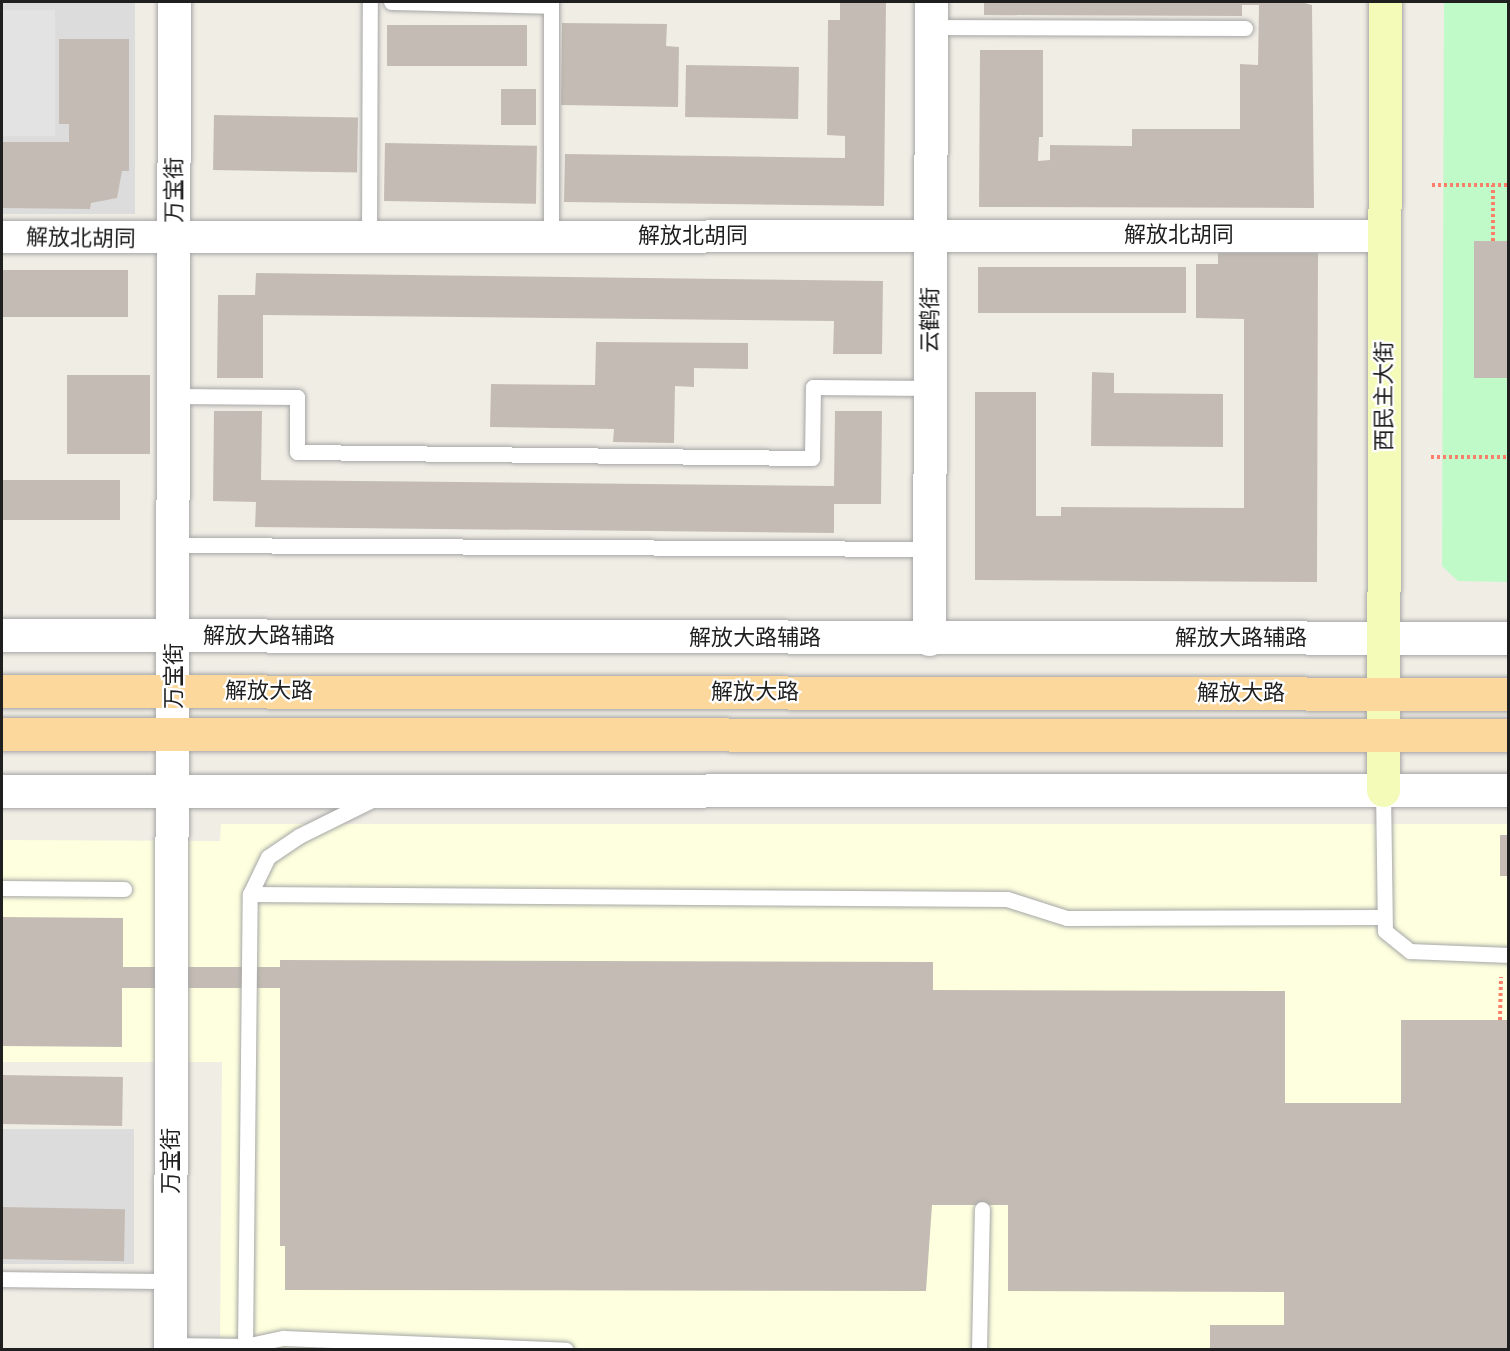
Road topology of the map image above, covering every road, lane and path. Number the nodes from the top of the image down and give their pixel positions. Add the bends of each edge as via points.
1 (174, 2) edge
2 (370, 2) edge
3 (391, 2) edge
4 (1384, 2) edge
5 (551, 4) edge
6 (931, 14) edge
7 (1245, 28) dead end
8 (1432, 185) dead end
9 (1493, 185) junction
10 (1509, 185) edge
11 (930, 234) junction
12 (1384, 236) junction
13 (2, 237) edge
14 (552, 237) junction
15 (369, 238) junction
16 (174, 240) junction
17 (1493, 241) dead end
18 (930, 388) junction
19 (174, 396) junction
20 (1431, 457) dead end
21 (1509, 457) edge
22 (174, 545) junction
23 (930, 549) junction
24 (2, 635) edge
25 (174, 636) junction
26 (1383, 638) junction
27 (1509, 638) edge
28 (929, 639) junction
29 (2, 691) edge
30 (173, 691) junction
31 (1383, 694) junction
32 (1509, 694) edge
33 (2, 734) edge
34 (173, 734) junction
35 (1383, 735) junction
36 (1509, 735) edge
37 (1383, 790) junction
38 (1509, 790) edge
39 (2, 791) edge
40 (391, 791) junction
41 (173, 792) junction
42 (2, 888) edge
43 (124, 890) dead end
44 (250, 894) junction
45 (1384, 917) junction
46 (1505, 955) edge
47 (1500, 1020) dead end
48 (982, 1209) dead end
49 (2, 1280) edge
50 (171, 1281) junction
51 (170, 1347) edge
52 (249, 1348) edge
53 (566, 1350) edge
54 (979, 1350) edge

1 - 16 street, 万宝街
2 - 15 lane
3 - 5 lane
4 - 12 main road, 西民主大街
5 - 14 lane
6 - 7 lane
6 - 11 street, 云鹤街
8 - 9 path
9 - 10 path
9 - 17 path
11 - 12 street, 解放北胡同
11 - 14 street, 解放北胡同
11 - 18 street, 云鹤街
12 - 26 main road, 西民主大街
13 - 16 street, 解放北胡同
14 - 15 street, 解放北胡同
15 - 16 street, 解放北胡同
16 - 19 street, 万宝街
18 - 19 lane via 813,387 812,458 297,452 297,397
18 - 23 street, 云鹤街
19 - 22 street, 万宝街
20 - 21 path
22 - 23 lane
22 - 25 street, 万宝街
23 - 28 street, 云鹤街
24 - 25 street, 解放大路辅路
25 - 28 street, 解放大路辅路
25 - 30 street, 万宝街
26 - 27 street, 解放大路辅路
26 - 28 street, 解放大路辅路
26 - 31 main road, 西民主大街
29 - 30 main road, 解放大路
30 - 31 main road, 解放大路
30 - 34 street, 万宝街
31 - 32 main road, 解放大路
31 - 35 main road, 西民主大街
33 - 34 main road, 解放大路
34 - 35 main road, 解放大路
34 - 41 street, 万宝街
35 - 36 main road, 解放大路
35 - 37 main road, 西民主大街
37 - 38 street
37 - 40 street
37 - 45 lane
39 - 41 street
40 - 41 street
40 - 44 lane via 299,836 268,857
41 - 50 street, 万宝街
42 - 43 lane
44 - 45 lane via 1007,898 1066,918
44 - 52 lane
45 - 46 lane via 1385,931 1410,951
46 - 47 path
48 - 54 lane
49 - 50 lane
50 - 51 street, 万宝街
51 - 52 lane
52 - 53 lane via 284,1338

